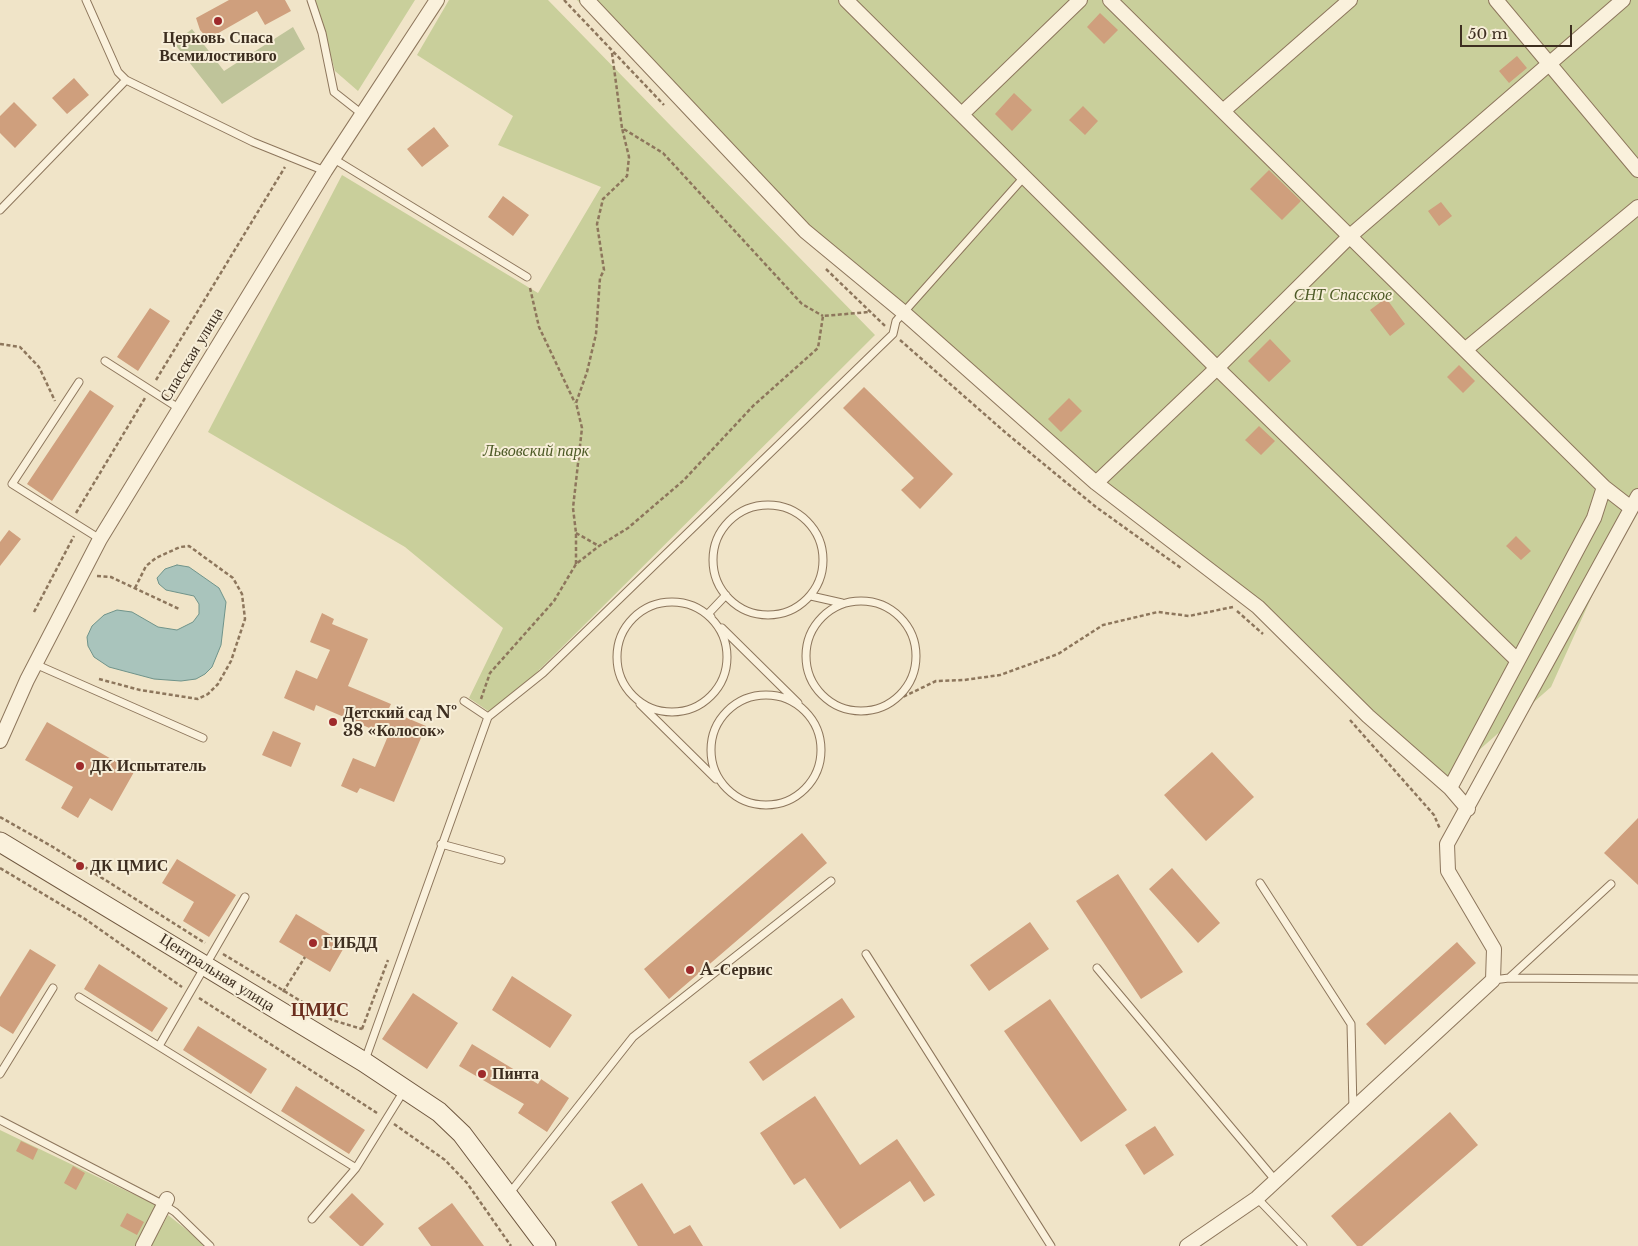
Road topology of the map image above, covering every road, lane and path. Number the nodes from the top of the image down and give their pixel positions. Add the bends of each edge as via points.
1 (86, 0) edge
2 (311, 0) edge
3 (437, 0) edge
4 (586, 0) edge
5 (846, 0) edge
6 (1080, 0) edge
7 (1110, 0) edge
8 (1350, 0) edge
9 (1496, 0) edge
10 (1623, 0) edge
11 (612, 52) dead end
12 (1551, 63) junction
13 (126, 80) junction
14 (1223, 111) junction
15 (362, 114) junction
16 (962, 114) junction
17 (622, 128) junction
18 (291, 157) junction
19 (334, 159) junction
20 (1638, 170) edge
21 (324, 171) junction
22 (1025, 176) junction
23 (1638, 206) edge
24 (0, 210) edge
25 (1350, 236) junction
26 (527, 277) joint
27 (870, 312) dead end
28 (903, 312) junction
29 (824, 316) junction
30 (893, 334) junction
31 (0, 344) edge
32 (1466, 349) junction
33 (106, 361) dead end
34 (1217, 368) junction
35 (79, 382) dead end
36 (150, 390) junction
37 (576, 403) junction
38 (180, 409) junction
39 (60, 411) junction
40 (1096, 482) junction
41 (1604, 487) junction
42 (1635, 502) edge
43 (71, 521) junction
44 (80, 526) junction
45 (576, 533) junction
46 (100, 539) junction
47 (599, 546) junction
48 (576, 564) junction
49 (1186, 571) dead end
50 (80, 575) junction
51 (135, 588) junction
52 (726, 595) junction
53 (811, 596) junction
54 (1225, 601) dead end
55 (842, 603) junction
56 (1232, 607) junction
57 (179, 609) dead end
58 (34, 612) dead end
59 (708, 614) junction
60 (1270, 640) dead end
61 (1517, 660) junction
62 (35, 664) junction
63 (87, 687) junction
64 (636, 700) junction
65 (464, 701) dead end
66 (802, 707) junction
67 (880, 708) junction
68 (477, 709) junction
69 (1345, 715) dead end
70 (488, 717) junction
71 (203, 738) dead end
72 (0, 741) edge
73 (1450, 788) junction
74 (730, 793) junction
75 (1468, 809) junction
76 (0, 817) edge
77 (0, 842) edge
78 (441, 844) junction
79 (1447, 844) junction
80 (501, 860) dead end
81 (0, 868) edge
82 (831, 881) dead end
83 (1260, 883) dead end
84 (1611, 884) dead end
85 (245, 897) dead end
86 (214, 949) junction
87 (866, 954) dead end
88 (305, 957) dead end
89 (205, 966) junction
90 (1097, 968) dead end
91 (1509, 978) junction
92 (1638, 979) edge
93 (1493, 980) junction
94 (53, 988) dead end
95 (283, 991) junction
96 (190, 992) junction
97 (80, 997) dead end
98 (273, 1008) junction
99 (374, 1036) junction
100 (159, 1046) junction
101 (364, 1062) junction
102 (0, 1074) edge
103 (406, 1089) junction
104 (1353, 1109) junction
105 (387, 1119) junction
106 (0, 1120) edge
107 (356, 1168) junction
108 (1276, 1181) junction
109 (508, 1196) junction
110 (1257, 1198) junction
111 (166, 1202) junction
112 (312, 1219) dead end
113 (143, 1246) edge
114 (210, 1246) edge
115 (511, 1246) edge
116 (546, 1246) edge
117 (1051, 1246) edge
118 (1187, 1246) edge
119 (1303, 1246) edge

1 - 13 lane via 118,72
2 - 15 lane via 322,33 334,92
3 - 15 street, Спасская улица
4 - 28 street via 805,231
5 - 16 street
6 - 16 street
7 - 14 street
8 - 14 street
9 - 12 street
10 - 12 street
11 - 17 path
12 - 20 street
12 - 25 street
13 - 18 lane via 252,142
13 - 24 lane
14 - 25 street
15 - 19 street, Спасская улица
16 - 22 street
17 - 29 path via 663,153 802,304
17 - 37 path via 629,157 627,176 603,199 597,224 604,270 600,278 596,334
18 - 21 lane
18 - 36 path
19 - 21 street, Спасская улица
19 - 26 lane
21 - 38 street, Спасская улица
22 - 28 lane
22 - 34 street
23 - 32 street
25 - 32 street
25 - 34 street
26 - 37 path via 539,327
27 - 29 path
28 - 30 lane via 896,321
28 - 40 street
29 - 47 path via 818,348 753,406 684,480 628,528
30 - 49 path via 1096,506
30 - 70 lane via 543,673
31 - 39 path via 20,347 39,367
32 - 41 street
33 - 36 lane
34 - 40 street
34 - 61 street
35 - 39 lane
36 - 38 lane
36 - 43 path
37 - 45 path via 582,428 573,508
38 - 46 street, Спасская улица
39 - 43 lane via 12,484
40 - 73 street via 1258,607 1368,716
41 - 42 street
41 - 61 street via 1594,518
42 - 75 street
43 - 44 lane
44 - 46 lane
44 - 58 path
45 - 47 path
45 - 48 path
46 - 50 street, Спасская улица
47 - 48 path
48 - 68 path via 554,601 490,673
50 - 51 path via 111,577
50 - 62 street, Спасская улица
51 - 57 path
51 - 63 path via 146,566 156,558 189,546 233,578 242,594 245,619 231,661 218,684 198,699 140,690 94,678
52 - 53 lane via 732,603 758,616 787,613
52 - 53 lane via 715,580 712,551 725,525 748,508 777,505 804,517 820,541 823,570
52 - 59 lane
53 - 55 lane
54 - 56 path
55 - 67 lane via 870,601 897,613 914,636 916,665 904,692
55 - 67 lane via 818,620 806,646 808,675 825,699 851,711
56 - 60 path
56 - 67 path via 1189,616 1158,612 1103,625 1058,654 1000,674 936,681
59 - 64 lane via 724,637 727,666 715,692 691,709 672,711 662,712
59 - 64 lane via 681,602 652,604 629,621 617,647 619,676
59 - 66 lane
61 - 73 street
62 - 63 lane
62 - 72 street, Спасская улица
63 - 71 lane
64 - 74 lane
65 - 68 lane
66 - 74 lane via 776,695 747,698 723,714 711,740 713,769
66 - 74 lane via 819,731 820,740 821,759 809,786 785,803 756,805
68 - 70 lane
69 - 79 path via 1434,815
70 - 78 lane
73 - 75 street
75 - 79 street
76 - 86 path
77 - 89 street, Центральная улица
78 - 80 lane
78 - 99 lane
79 - 93 street via 1448,871 1494,949
81 - 96 path via 84,919
82 - 109 lane via 632,1036
83 - 104 lane via 1351,1024
84 - 91 lane
85 - 86 lane
86 - 89 lane
86 - 95 path
87 - 117 lane
88 - 95 path
89 - 96 lane
89 - 98 street, Центральная улица
90 - 108 lane
91 - 92 lane
91 - 93 lane
93 - 104 street
94 - 102 lane
95 - 98 path
95 - 99 path via 332,1020
96 - 100 lane
96 - 105 path
97 - 100 lane
98 - 101 street, Центральная улица
99 - 101 lane
100 - 107 lane
101 - 103 street, Центральная улица
103 - 105 lane
103 - 109 street, Центральная улица via 453,1124
104 - 108 street
105 - 107 lane
105 - 115 path via 445,1160 467,1183
106 - 111 lane
107 - 112 lane
108 - 110 street
109 - 116 street, Центральная улица
110 - 118 street
110 - 119 lane
111 - 113 street
111 - 114 lane

